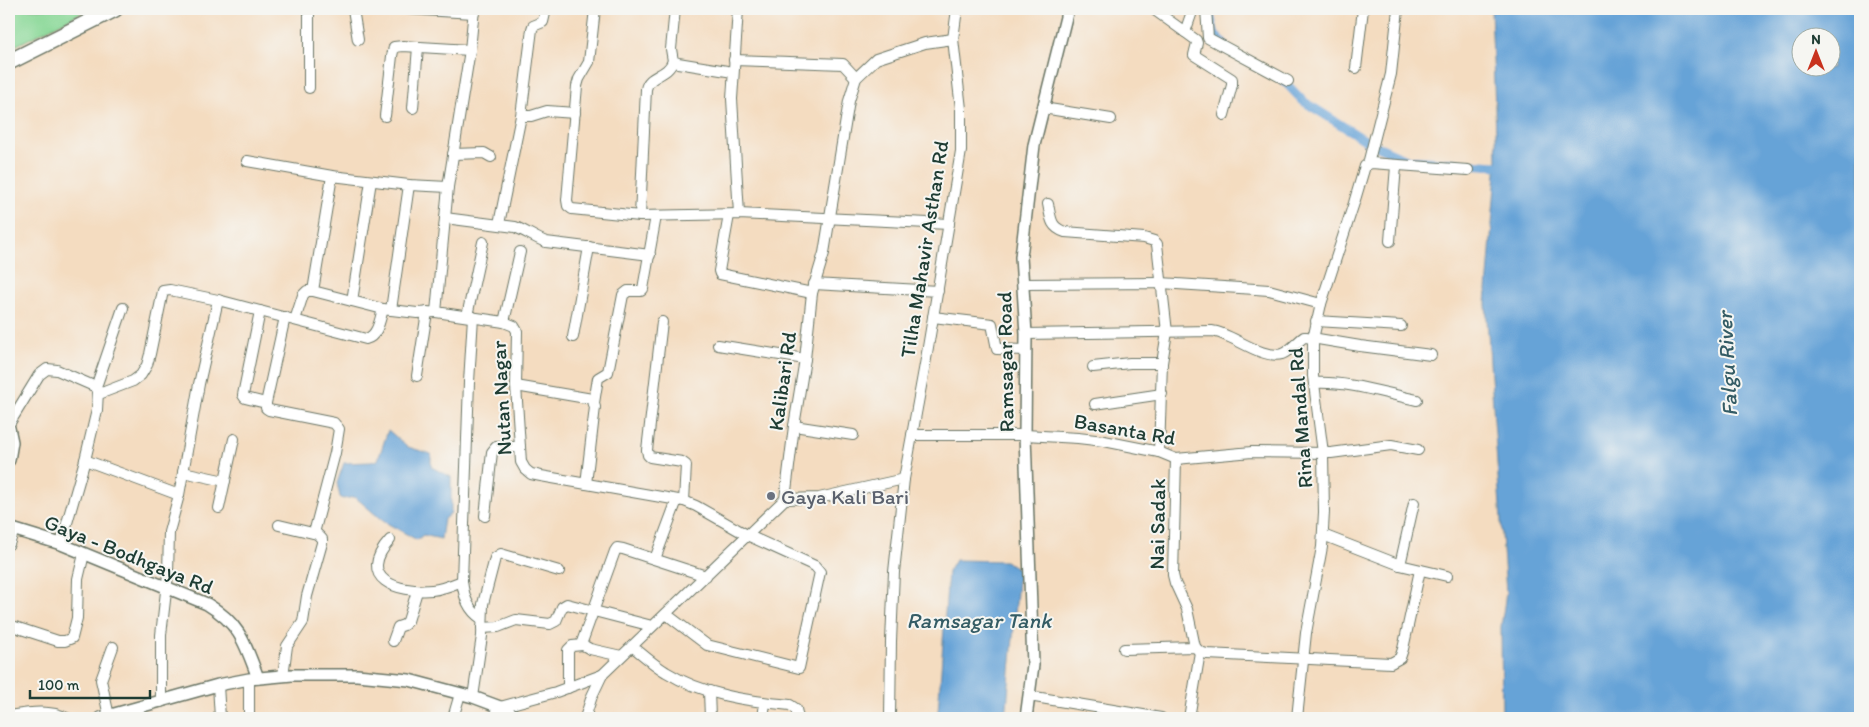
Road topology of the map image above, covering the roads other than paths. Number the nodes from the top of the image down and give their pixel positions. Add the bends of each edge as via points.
1 (115, 9) edge
2 (309, 9) edge
3 (353, 9) edge
4 (406, 9) edge
5 (546, 9) edge
6 (595, 9) edge
7 (675, 9) edge
8 (738, 9) edge
9 (957, 9) edge
10 (1068, 9) edge
11 (1153, 9) edge
12 (1193, 9) edge
13 (1206, 9) edge
14 (1363, 9) edge
15 (1398, 9) edge
16 (474, 11) edge
17 (1185, 32) junction
18 (952, 39) junction
19 (358, 40) dead end
20 (418, 47) junction
21 (470, 50) junction
22 (734, 60) junction
23 (673, 61) junction
24 (9, 62) edge
25 (1356, 68) dead end
26 (733, 72) junction
27 (856, 78) junction
28 (1288, 81) dead end
29 (309, 88) dead end
30 (413, 108) dead end
31 (1043, 108) junction
32 (575, 113) junction
33 (1224, 115) dead end
34 (385, 116) dead end
35 (520, 116) junction
36 (1111, 119) dead end
37 (453, 154) junction
38 (491, 157) dead end
39 (247, 161) dead end
40 (1368, 164) junction
41 (1396, 166) junction
42 (1468, 170) dead end
43 (332, 176) junction
44 (371, 181) junction
45 (409, 185) junction
46 (448, 187) junction
47 (1048, 204) dead end
48 (734, 215) junction
49 (640, 216) junction
50 (656, 216) junction
51 (445, 218) junction
52 (830, 218) junction
53 (499, 224) junction
54 (949, 224) junction
55 (1390, 241) dead end
56 (483, 242) dead end
57 (589, 247) junction
58 (520, 252) dead end
59 (650, 255) junction
60 (1161, 283) junction
61 (1022, 284) junction
62 (813, 288) junction
63 (313, 290) junction
64 (938, 291) junction
65 (218, 300) junction
66 (352, 301) junction
67 (1321, 304) junction
68 (123, 308) dead end
69 (387, 310) junction
70 (260, 311) junction
71 (432, 312) junction
72 (470, 316) junction
73 (933, 317) junction
74 (290, 319) junction
75 (1316, 321) junction
76 (504, 322) junction
77 (662, 322) dead end
78 (1401, 326) dead end
79 (1167, 332) junction
80 (1026, 334) junction
81 (573, 337) dead end
82 (1313, 338) junction
83 (718, 344) dead end
84 (1026, 350) junction
85 (1431, 355) dead end
86 (805, 359) junction
87 (1162, 363) junction
88 (1093, 367) dead end
89 (417, 376) dead end
90 (1314, 383) junction
91 (516, 386) junction
92 (97, 391) junction
93 (1162, 394) junction
94 (1417, 400) dead end
95 (266, 403) junction
96 (594, 403) junction
97 (1095, 404) dead end
98 (9, 424) edge
99 (794, 426) junction
100 (9, 428) edge
101 (853, 435) dead end
102 (912, 435) junction
103 (1025, 435) junction
104 (234, 439) dead end
105 (520, 447) junction
106 (1418, 450) dead end
107 (1159, 452) junction
108 (1323, 453) junction
109 (1176, 459) junction
110 (9, 460) edge
111 (85, 460) junction
112 (183, 472) junction
113 (904, 480) junction
114 (225, 481) junction
115 (586, 484) junction
116 (180, 495) junction
117 (680, 500) junction
118 (785, 500) junction
119 (1414, 504) dead end
120 (219, 508) dead end
121 (485, 516) dead end
122 (279, 525) dead end
123 (10, 529) edge
124 (314, 533) junction
125 (747, 535) junction
126 (1322, 535) junction
127 (390, 540) dead end
128 (9, 544) edge
129 (61, 544) junction
130 (84, 554) junction
131 (656, 559) junction
132 (1400, 565) junction
133 (1420, 570) junction
134 (559, 571) dead end
135 (706, 576) junction
136 (1446, 576) dead end
137 (462, 581) junction
138 (167, 588) junction
139 (417, 591) junction
140 (592, 610) junction
141 (666, 614) junction
142 (482, 623) junction
143 (9, 625) edge
144 (652, 626) junction
145 (393, 641) dead end
146 (583, 645) junction
147 (632, 646) junction
148 (113, 647) dead end
149 (1124, 649) dead end
150 (1198, 649) junction
151 (621, 656) junction
152 (1304, 660) junction
153 (602, 675) junction
154 (283, 676) junction
155 (253, 678) junction
156 (218, 685) junction
157 (568, 688) junction
158 (710, 691) junction
159 (460, 694) junction
160 (1029, 696) junction
161 (473, 697) junction
162 (161, 702) junction
163 (765, 703) junction
164 (500, 707) junction
165 (9, 716) edge
166 (1134, 716) edge
167 (105, 717) edge
168 (67, 718) edge
169 (220, 718) edge
170 (249, 718) edge
171 (452, 718) edge
172 (492, 718) edge
173 (518, 718) edge
174 (585, 718) edge
175 (710, 718) edge
176 (762, 718) edge
177 (798, 718) edge
178 (890, 718) edge
179 (1026, 718) edge
180 (1161, 718) edge
181 (1190, 718) edge
182 (1297, 718) edge

1 - 24 main road
2 - 29 street
3 - 19 street
4 - 16 street
5 - 35 street via 543,22 532,29
6 - 32 street via 589,62 579,79
7 - 23 street
8 - 22 street
9 - 18 street, Tilha Mahavir Asthan Rd
10 - 31 street, Ramsagar Road
11 - 17 street
12 - 17 street
13 - 28 street via 1208,38
14 - 25 street
15 - 40 street, Rina Mandal Rd via 1391,74
16 - 21 street
17 - 33 street via 1197,41 1194,55 1232,79
18 - 27 street, Kalibari Rd via 925,43 876,59
18 - 54 street, Tilha Mahavir Asthan Rd via 961,135
20 - 21 street
20 - 30 street
20 - 34 street via 394,47
21 - 37 street
22 - 26 street
22 - 27 street via 842,64
23 - 26 street
23 - 49 street via 668,71 650,80 646,89
26 - 48 street
27 - 52 street, Kalibari Rd via 849,101
31 - 36 street
31 - 61 street, Ramsagar Road via 1030,165 1021,257
32 - 35 street via 547,111
32 - 49 street via 568,206
35 - 53 street
37 - 38 street via 484,153
37 - 46 street
39 - 43 street
40 - 41 street
40 - 67 street, Rina Mandal Rd via 1362,172
41 - 42 street
41 - 55 street
43 - 44 street
43 - 63 street
44 - 45 street
44 - 66 street
45 - 46 street
45 - 69 street
46 - 51 street
47 - 60 street via 1056,229 1154,241
48 - 50 street
48 - 52 street
48 - 62 street via 720,274
49 - 50 street
50 - 59 street
51 - 53 street
51 - 71 street
52 - 54 street
52 - 62 street, Kalibari Rd
53 - 57 street via 526,230 538,240
54 - 64 street, Tilha Mahavir Asthan Rd
56 - 72 street
57 - 59 street
57 - 81 street
58 - 76 street
59 - 96 street via 641,292 623,295 608,372 598,378
60 - 61 street
60 - 67 street via 1269,290
60 - 79 street
61 - 80 street, Ramsagar Road
62 - 64 street
62 - 86 street, Kalibari Rd
63 - 66 street, Nutan Nagar
63 - 74 street via 303,295
64 - 73 street, Tilha Mahavir Asthan Rd
65 - 70 street
65 - 92 street via 170,290 163,292 150,354 141,375 133,381
65 - 112 street
66 - 69 street, Nutan Nagar
67 - 75 street, Rina Mandal Rd
68 - 92 street
69 - 71 street, Nutan Nagar
69 - 74 street via 375,333 366,339
70 - 74 street
70 - 95 street via 242,393 246,398
71 - 72 street, Nutan Nagar
71 - 89 street
72 - 76 street, Nutan Nagar
72 - 137 street
73 - 84 street via 992,324 997,349
73 - 102 street, Tilha Mahavir Asthan Rd
74 - 95 street
75 - 78 street
75 - 82 street, Rina Mandal Rd
76 - 91 street, Nutan Nagar via 517,331
77 - 117 street via 647,450 650,457 686,465
79 - 80 street
79 - 82 street via 1217,331 1253,348 1275,354 1284,353 1304,337
79 - 87 street
80 - 84 street, Ramsagar Road
82 - 85 street
82 - 90 street, Rina Mandal Rd
83 - 86 street
84 - 103 street, Ramsagar Road
86 - 99 street, Kalibari Rd
87 - 88 street
87 - 93 street
90 - 94 street via 1343,384
90 - 108 street, Rina Mandal Rd
91 - 96 street via 587,398
91 - 105 street, Nutan Nagar
92 - 98 street via 57,370 47,369 39,375
92 - 111 street via 97,410
93 - 97 street
93 - 107 street
95 - 124 street via 269,410 334,423 339,428 336,453
96 - 115 street
99 - 101 street
99 - 118 street, Kalibari Rd
100 - 110 street via 12,442
102 - 103 street, Basanta Rd
102 - 113 street, Tilha Mahavir Asthan Rd
103 - 107 street, Basanta Rd via 1104,441
103 - 160 street, Ramsagar Road via 1033,665
104 - 114 street
105 - 115 street, Nutan Nagar via 521,462 531,474
105 - 121 street via 496,447 492,452
106 - 108 street, Basanta Rd via 1391,444
107 - 109 street, Basanta Rd
108 - 109 street, Basanta Rd via 1252,452
108 - 126 street, Rina Mandal Rd
109 - 150 street, Nai Sadak via 1173,575
111 - 116 street
111 - 129 street
112 - 114 street
112 - 116 street
113 - 118 street via 819,498
113 - 178 street, Tilha Mahavir Asthan Rd via 894,572
114 - 120 street
115 - 117 street, Nutan Nagar
116 - 138 street via 169,532
117 - 125 street, Nutan Nagar
117 - 131 street
118 - 125 street
119 - 132 street
122 - 124 street
123 - 128 street
123 - 129 street, Gaya - Bodhgaya Rd
124 - 154 street via 320,536 322,543 303,622 287,646
125 - 135 street
125 - 141 street, Nutan Nagar via 815,566 820,572 799,668 707,645
126 - 132 street
126 - 152 street, Rina Mandal Rd
127 - 139 street via 377,559 379,574 392,585
129 - 130 street, Gaya - Bodhgaya Rd
130 - 138 street, Gaya - Bodhgaya Rd
130 - 143 street via 78,578 77,618 72,638 58,641
131 - 135 street
131 - 140 street via 617,548
132 - 133 street
133 - 136 street
133 - 152 street via 1403,649 1395,662
134 - 142 street via 497,555 483,604
135 - 141 street
137 - 139 street via 439,589
137 - 142 street via 466,601
138 - 155 street, Gaya - Bodhgaya Rd via 224,614 244,641
138 - 162 street via 161,635
139 - 145 street via 408,621 398,627
140 - 142 street via 567,604 562,606 556,621 550,624 516,620 498,627
140 - 144 street
140 - 146 street
141 - 144 street
142 - 161 street
144 - 147 street
146 - 151 street
146 - 157 street via 572,646 568,650
147 - 151 street
147 - 158 street via 665,672
148 - 167 street via 101,680
149 - 150 street
150 - 152 street via 1207,654
150 - 181 street, Nai Sadak
151 - 153 street
152 - 182 street, Rina Mandal Rd
153 - 157 street
153 - 174 street
154 - 155 street
154 - 159 street via 356,675 410,680
155 - 156 street
155 - 170 street
156 - 162 street
156 - 169 street
157 - 164 street
158 - 163 street
158 - 175 street
159 - 161 street
159 - 171 street
160 - 166 street
160 - 179 street, Ramsagar Road
161 - 164 street
162 - 167 street
163 - 176 street
163 - 177 street via 790,705 796,709
164 - 172 street
164 - 173 street
165 - 168 street via 39,712
166 - 180 street

